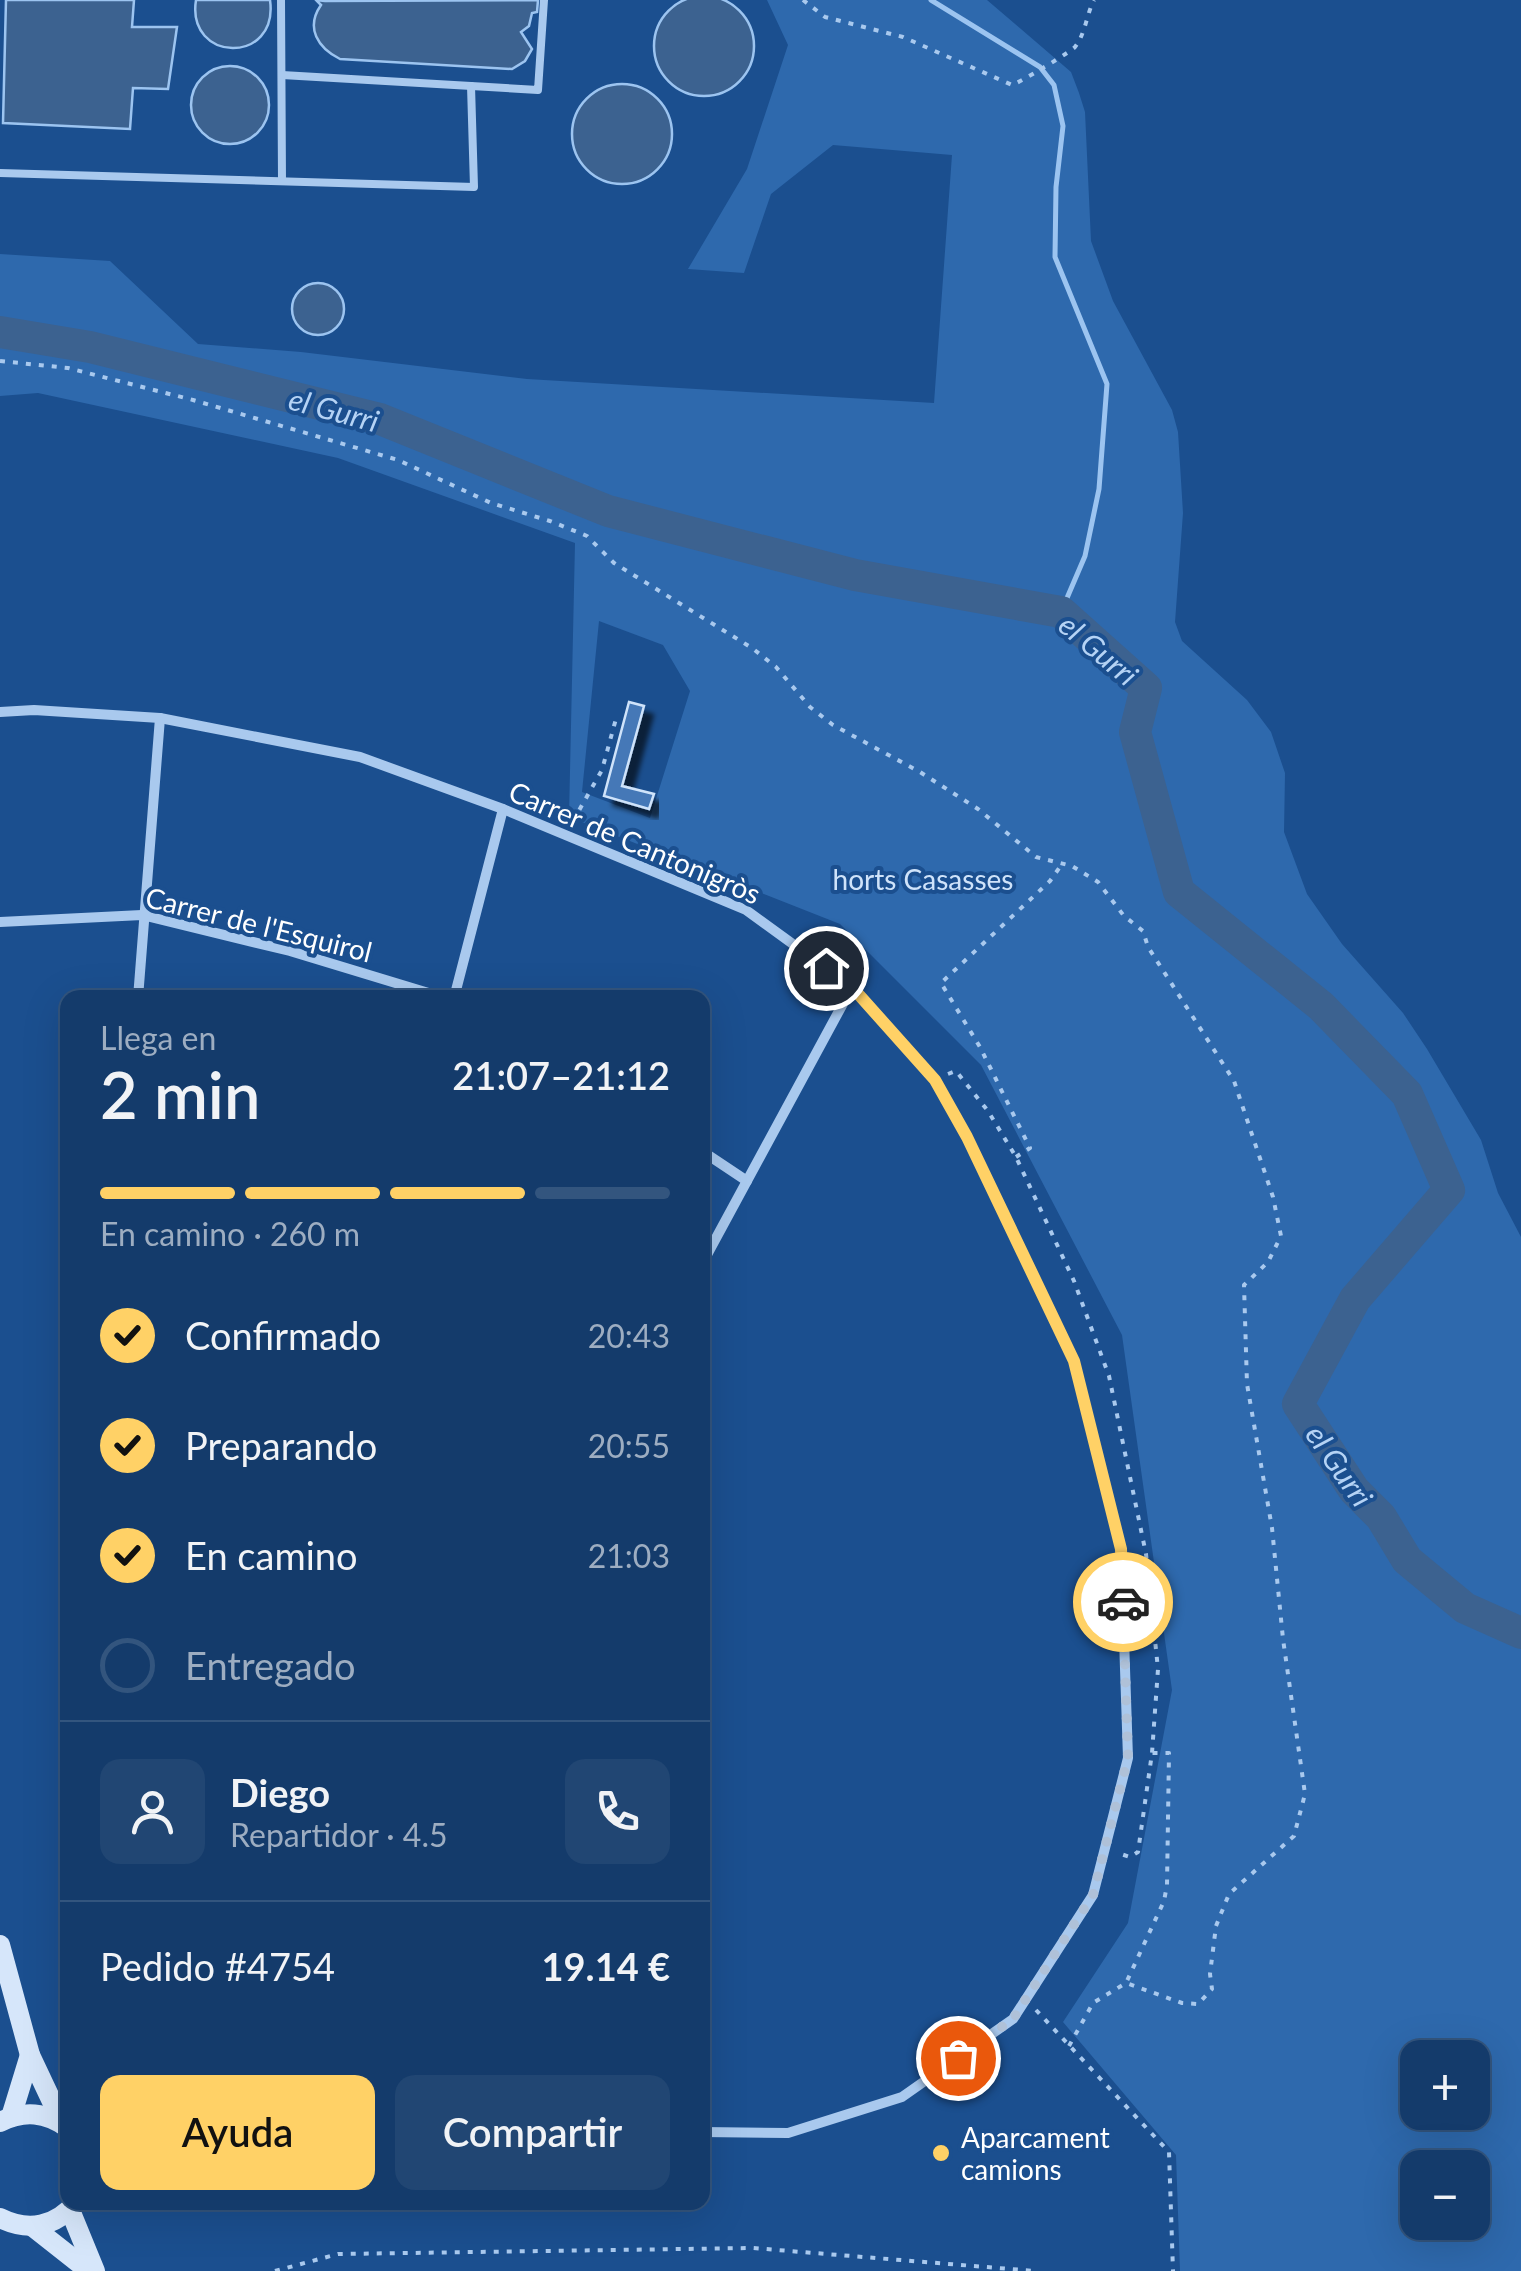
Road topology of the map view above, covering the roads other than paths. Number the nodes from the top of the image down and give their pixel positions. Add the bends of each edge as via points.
1 (282, 0) edge
2 (544, 0) edge
3 (282, 75) junction
4 (471, 86) junction
5 (0, 173) edge
6 (282, 182) junction
7 (0, 712) edge
8 (160, 718) junction
9 (503, 809) junction
10 (142, 915) junction
11 (0, 922) edge
12 (852, 987) junction
13 (138, 990) edge
14 (419, 990) edge
15 (456, 990) edge
16 (710, 1157) edge
17 (747, 1182) junction
18 (710, 1249) edge
19 (0, 1945) edge
20 (30, 2055) junction
21 (60, 2116) edge
22 (6, 2120) edge
23 (60, 2124) edge
24 (710, 2132) edge
25 (67, 2210) edge
26 (73, 2210) edge
27 (11, 2225) edge
28 (92, 2271) edge

1 - 3 lane
2 - 4 lane via 538,90
3 - 4 lane
3 - 6 lane
4 - 6 lane via 474,187
5 - 6 lane
7 - 8 street, Carrer de Cantonigròs
8 - 9 street, Carrer de Cantonigròs via 360,757
8 - 10 street
9 - 12 street, Carrer de Cantonigròs via 746,910
9 - 15 street
10 - 11 street, Carrer de l'Esquirol
10 - 13 street
10 - 14 street, Carrer de l'Esquirol
12 - 17 street
12 - 24 street, Carrer de Cantonigròs via 935,1080 1074,1361 1121,1549 1128,1758 1093,1895 1013,2019 902,2097 788,2133
16 - 17 street
17 - 18 street
19 - 20 street
20 - 21 street
20 - 22 street
22 - 23 street via 38,2114
25 - 27 street via 49,2223
26 - 28 street
27 - 28 street

